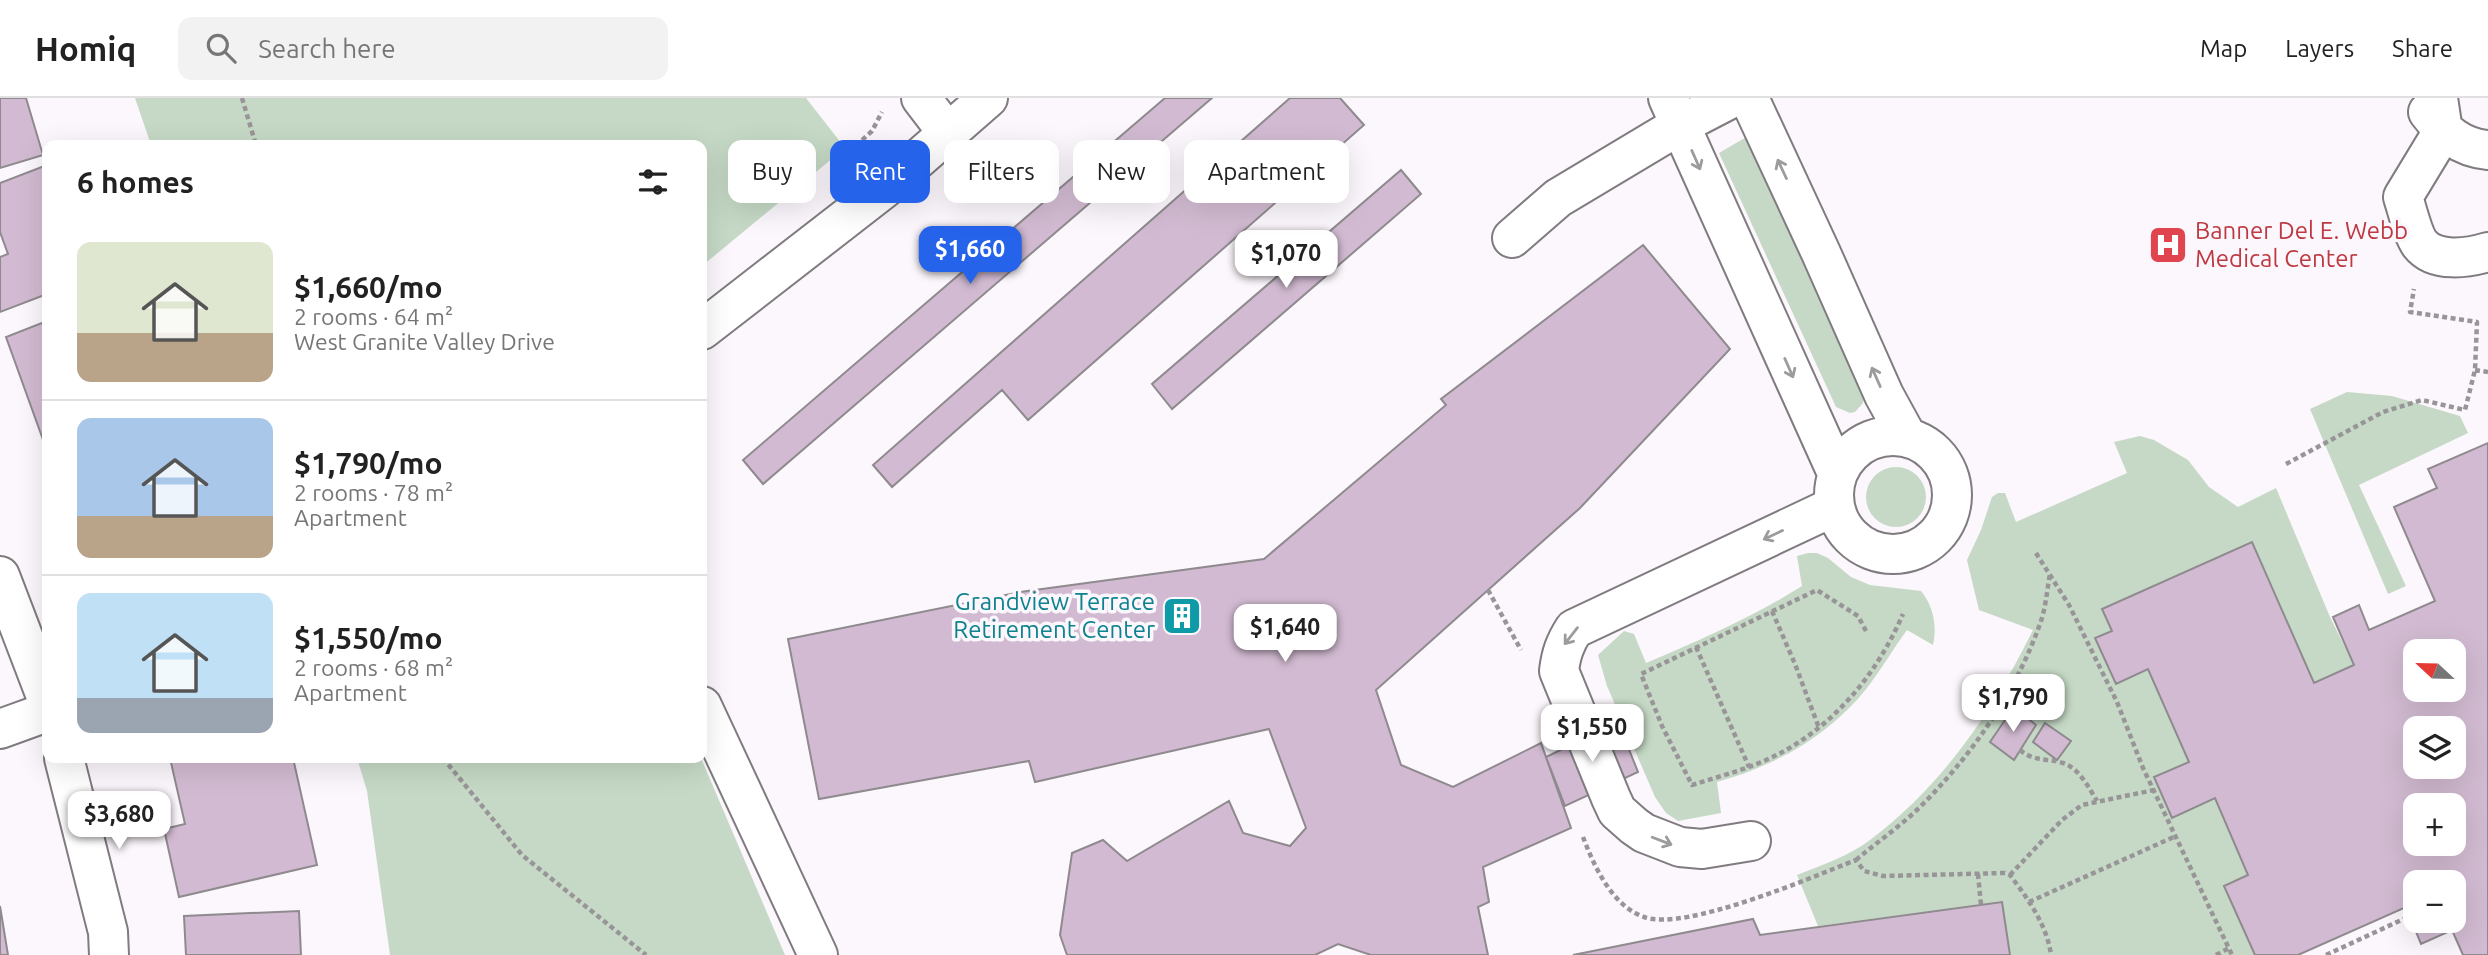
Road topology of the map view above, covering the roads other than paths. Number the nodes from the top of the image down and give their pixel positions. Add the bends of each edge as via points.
1 (921, 98) edge
2 (988, 98) edge
3 (1732, 98) edge
4 (1749, 98) edge
5 (2420, 98) edge
6 (1674, 112) edge
7 (2441, 115) edge
8 (947, 132) junction
9 (2488, 150) edge
10 (1512, 238) dead end
11 (2488, 252) edge
12 (707, 326) edge
13 (1907, 437) junction
14 (1836, 489) junction
15 (0, 576) edge
16 (42, 686) edge
17 (42, 714) edge
18 (707, 717) edge
19 (0, 729) edge
20 (65, 763) edge
21 (1751, 841) dead end
22 (109, 955) edge
23 (818, 955) edge

1 - 8 street
2 - 8 street
3 - 6 street
13 -> 4 street
5 - 7 street via 2425,108
6 - 10 street
6 -> 14 street
7 - 9 street via 2472,147
7 - 11 street via 2403,197 2418,243 2447,257
8 - 12 street via 885,188
13 - 14 street via 1880,439 1849,453
13 - 14 street via 1920,441 1944,461 1952,483 1947,519 1923,548 1886,555 1854,540 1847,532
14 -> 21 street via 1574,629 1560,657 1559,671 1618,811 1643,833 1680,847 1702,849
15 - 16 street
17 - 19 street
18 - 23 street
20 - 22 street via 108,932

